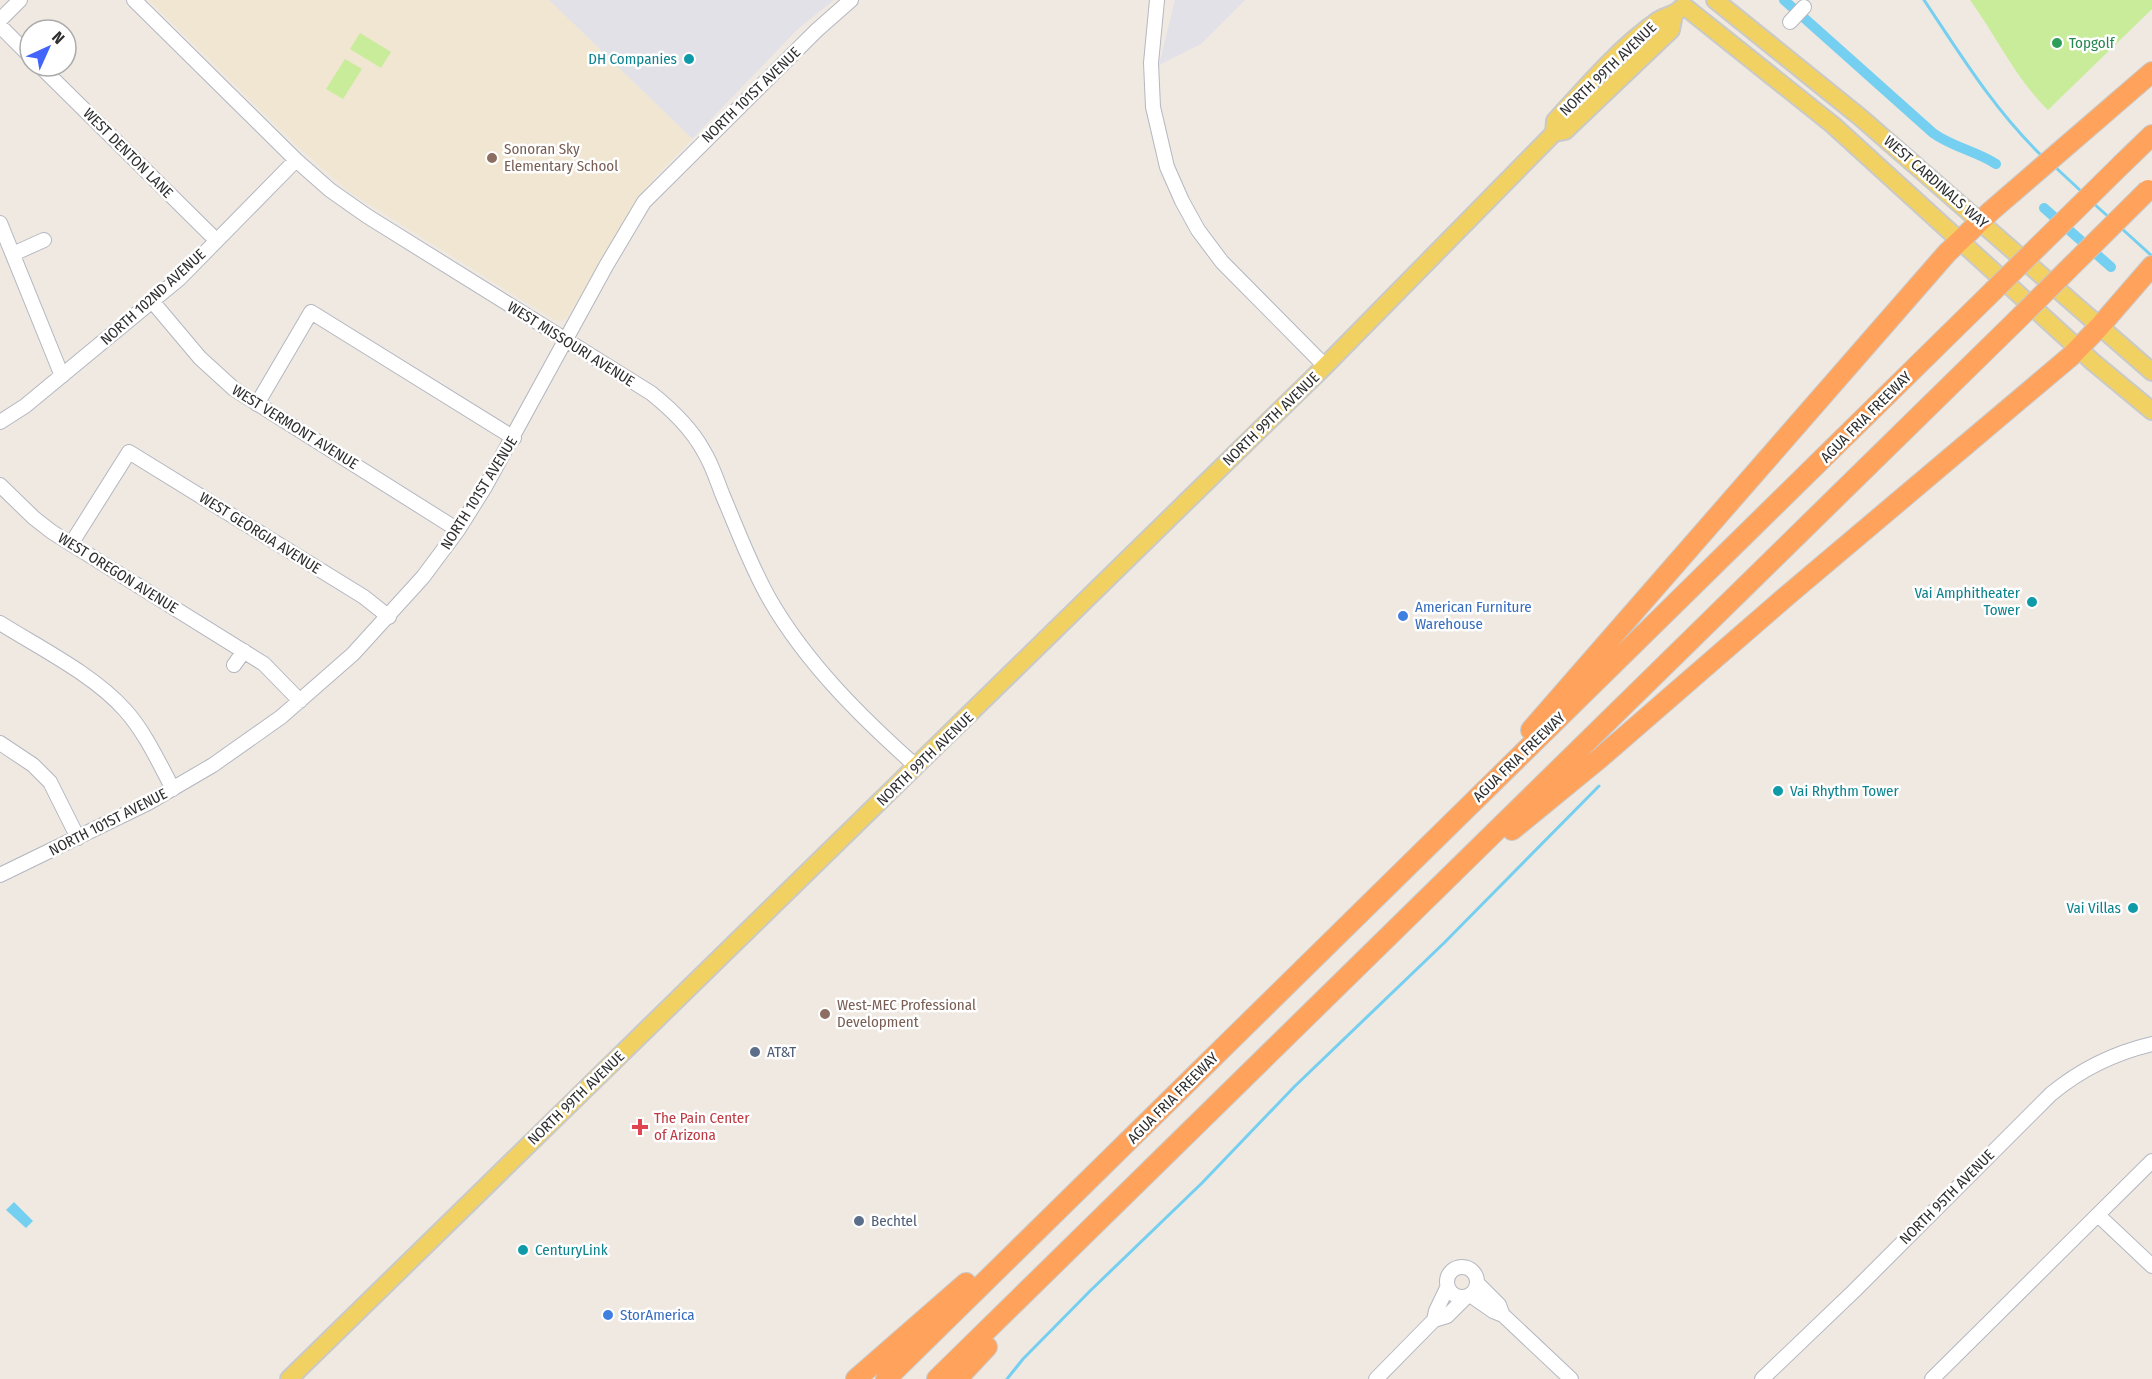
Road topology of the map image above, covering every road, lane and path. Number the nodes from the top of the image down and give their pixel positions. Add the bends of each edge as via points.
1 (20, 0) edge
2 (134, 0) edge
3 (851, 0) edge
4 (1157, 0) edge
5 (1714, 0) edge
6 (1683, 7) edge
7 (1804, 7) dead end
8 (0, 20) edge
9 (1792, 20) dead end
10 (0, 26) edge
11 (18, 44) edge
12 (2152, 72) edge
13 (52, 78) edge
14 (2152, 135) edge
15 (296, 160) junction
16 (2150, 188) edge
17 (1981, 221) junction
18 (0, 223) edge
19 (44, 240) dead end
20 (216, 240) junction
21 (1960, 241) junction
22 (13, 254) junction
23 (2142, 278) edge
24 (152, 301) junction
25 (2100, 326) junction
26 (566, 340) junction
27 (2079, 348) junction
28 (1325, 366) junction
29 (2152, 372) edge
30 (62, 376) junction
31 (257, 404) junction
32 (2147, 407) edge
33 (0, 422) edge
34 (514, 438) junction
35 (0, 485) edge
36 (458, 530) junction
37 (71, 544) junction
38 (389, 617) junction
39 (0, 623) edge
40 (243, 651) junction
41 (234, 664) dead end
42 (300, 701) junction
43 (0, 743) edge
44 (917, 767) junction
45 (173, 789) junction
46 (78, 838) junction
47 (1406, 868) junction
48 (0, 875) edge
49 (1433, 893) junction
50 (2152, 1044) edge
51 (2152, 1161) edge
52 (1073, 1196) junction
53 (2098, 1215) junction
54 (1098, 1222) junction
55 (2152, 1266) edge
56 (1447, 1288) junction
57 (1471, 1292) junction
58 (1434, 1320) junction
59 (289, 1379) edge
60 (856, 1379) edge
61 (886, 1379) edge
62 (936, 1379) edge
63 (957, 1379) edge
64 (1376, 1379) edge
65 (1571, 1379) edge
66 (1762, 1379) edge
67 (1932, 1379) edge

1 - 8 street
2 - 15 street, WEST MISSOURI AVENUE
3 - 26 street, NORTH 101ST AVENUE via 644,202
4 - 28 street via 1151,84 1156,129 1167,167 1209,247
5 - 17 main road, WEST CARDINALS WAY
6 - 21 main road, WEST CARDINALS WAY via 1833,124
6 - 28 main road, NORTH 99TH AVENUE via 1671,30 1565,131 1554,133
7 - 9 street
10 - 11 street
12 - 17 highway
13 - 20 street, WEST DENTON LANE
14 - 47 highway, AGUA FRIA FREEWAY, bridge
15 - 20 street, NORTH 102ND AVENUE
15 - 26 street, WEST MISSOURI AVENUE via 367,216
16 - 49 highway, bridge
17 - 21 highway
17 - 25 main road, WEST CARDINALS WAY
18 - 22 street
19 - 22 street
20 - 24 street, NORTH 102ND AVENUE
21 - 27 main road, WEST CARDINALS WAY
21 - 47 highway
22 - 30 street
23 - 25 highway
24 - 30 street, NORTH 102ND AVENUE
24 - 31 street, WEST VERMONT AVENUE via 216,374
25 - 27 highway
25 - 29 main road, WEST CARDINALS WAY
26 - 34 street, NORTH 101ST AVENUE
26 - 44 street, WEST MISSOURI AVENUE via 651,393 684,424 703,450 771,601 798,642 836,688
27 - 32 main road, WEST CARDINALS WAY
27 - 49 highway via 1600,758
28 - 44 main road, NORTH 99TH AVENUE
30 - 33 street, NORTH 102ND AVENUE
31 - 34 street via 311,312
31 - 36 street, WEST VERMONT AVENUE
34 - 36 street, NORTH 101ST AVENUE
35 - 37 street, WEST OREGON AVENUE via 34,518
36 - 38 street, NORTH 101ST AVENUE
37 - 38 street, WEST GEORGIA AVENUE via 129,452 364,597
37 - 40 street, WEST OREGON AVENUE
38 - 42 street, NORTH 101ST AVENUE
39 - 45 street via 92,681 124,708
40 - 41 street
40 - 42 street, WEST OREGON AVENUE via 272,670
42 - 45 street, NORTH 101ST AVENUE via 237,750
43 - 46 street via 50,782
44 - 59 main road, NORTH 99TH AVENUE
45 - 46 street, NORTH 101ST AVENUE
46 - 48 street, NORTH 101ST AVENUE
47 - 52 highway, AGUA FRIA FREEWAY
49 - 54 highway
50 - 66 street, NORTH 95TH AVENUE via 2093,1065 2051,1094
51 - 53 street
52 - 60 highway via 1006,1247
52 - 61 highway, AGUA FRIA FREEWAY
53 - 55 street
53 - 67 street
54 - 62 highway
54 - 63 highway
56 - 57 street via 1453,1295
56 - 57 street via 1448,1274 1460,1267 1472,1271
56 - 58 street
57 - 58 street via 1446,1316
57 - 65 street via 1503,1315
58 - 64 street

